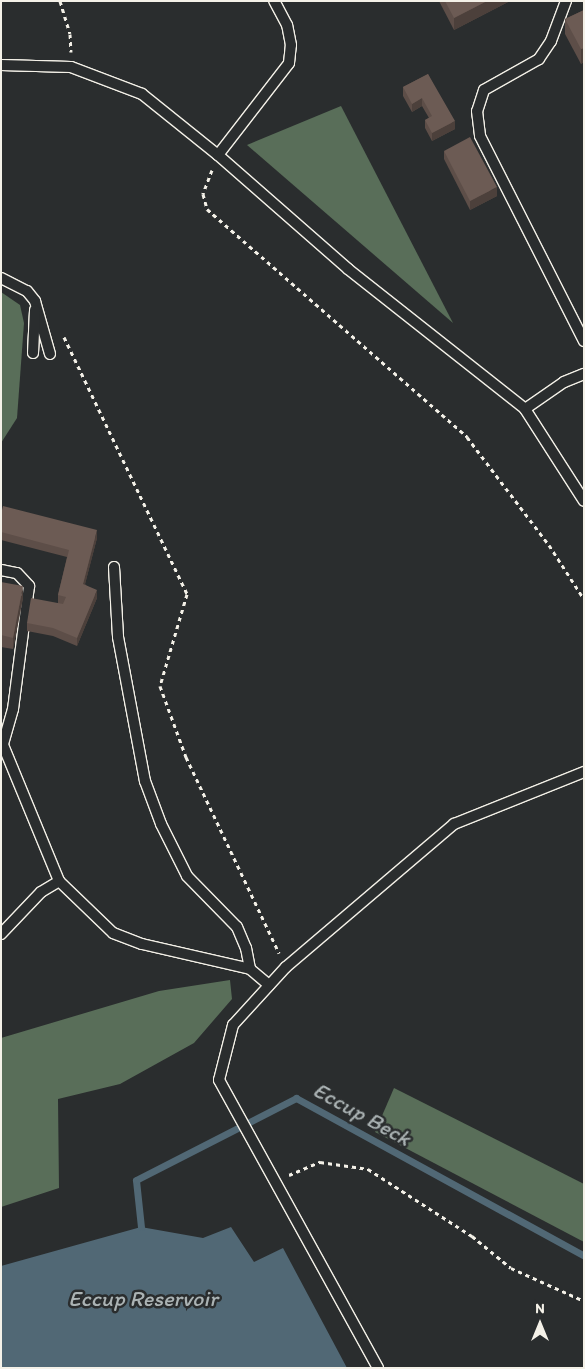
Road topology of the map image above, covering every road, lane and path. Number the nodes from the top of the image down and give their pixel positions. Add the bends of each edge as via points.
1 (60, 1) edge
2 (274, 1) edge
3 (566, 1) edge
4 (1, 65) edge
5 (71, 67) junction
6 (218, 155) junction
7 (1, 278) edge
8 (35, 301) junction
9 (62, 332) dead end
10 (584, 341) edge
11 (33, 353) dead end
12 (50, 354) dead end
13 (584, 374) edge
14 (525, 409) junction
15 (584, 501) edge
16 (114, 567) dead end
17 (1, 570) edge
18 (584, 599) edge
19 (2, 744) edge
20 (584, 772) edge
21 (59, 881) junction
22 (1, 934) edge
23 (286, 967) junction
24 (250, 969) junction
25 (269, 985) junction
26 (276, 1184) junction
27 (584, 1300) edge
28 (378, 1368) edge

1 - 5 path via 70,34
2 - 6 lane via 287,25 291,45 289,63
3 - 10 lane via 551,41 539,59 484,90 477,111 480,136
4 - 5 lane
5 - 6 lane via 142,94
6 - 14 lane via 348,269
6 - 18 path via 203,194 206,209 467,437
7 - 8 lane via 27,291
8 - 11 lane
8 - 12 lane
9 - 23 path via 187,594 160,686 186,757
13 - 14 lane via 564,382
14 - 15 lane
16 - 24 lane via 118,636 145,781 161,824 187,876 233,922 246,948
17 - 19 lane via 17,573 29,586 10,729
19 - 21 lane
20 - 23 lane via 454,824
21 - 22 lane via 41,892
21 - 24 lane via 113,933 142,944
23 - 25 lane
24 - 25 lane
25 - 26 lane via 233,1025 219,1080
26 - 27 path via 301,1167 320,1162 368,1169 472,1236 511,1268
26 - 28 lane

